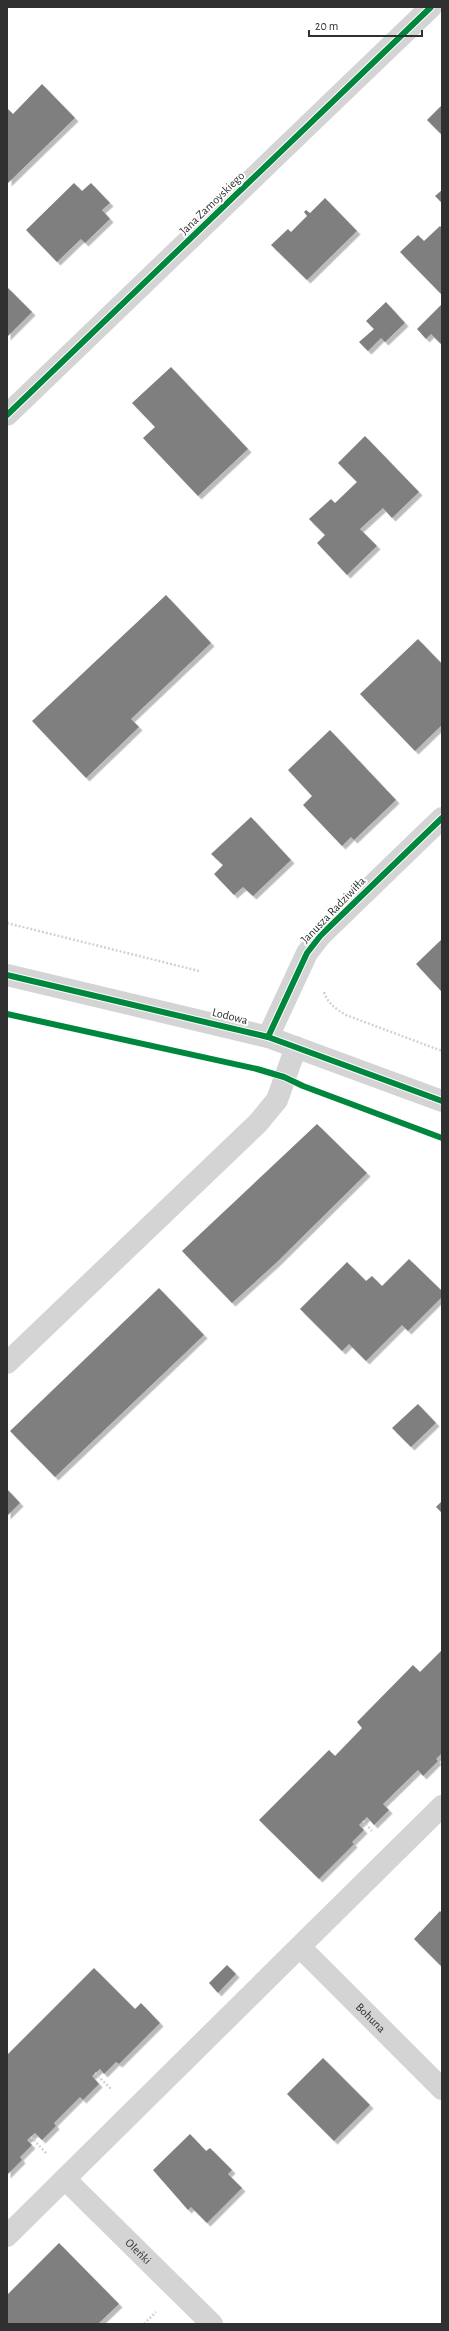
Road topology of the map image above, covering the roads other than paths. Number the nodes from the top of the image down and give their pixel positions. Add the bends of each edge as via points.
1 (431, 7) edge
2 (7, 415) edge
3 (442, 818) edge
4 (7, 975) edge
5 (268, 1037) junction
6 (296, 1047) junction
7 (442, 1101) edge
8 (7, 1363) edge
9 (442, 1806) edge
10 (300, 1946) junction
11 (442, 2089) edge
12 (65, 2179) junction
13 (7, 2236) edge
14 (212, 2324) edge

1 - 2 street, Jana Zamoyskiego
3 - 5 street, Janusza Radziwiłła via 321,935 306,953
4 - 5 street, Lodowa
5 - 6 street, Lodowa
6 - 7 street, Lodowa
6 - 8 street via 277,1100 258,1123
9 - 10 street
10 - 11 street, Bohuna
10 - 12 street
12 - 13 street
12 - 14 street, Oleńki

